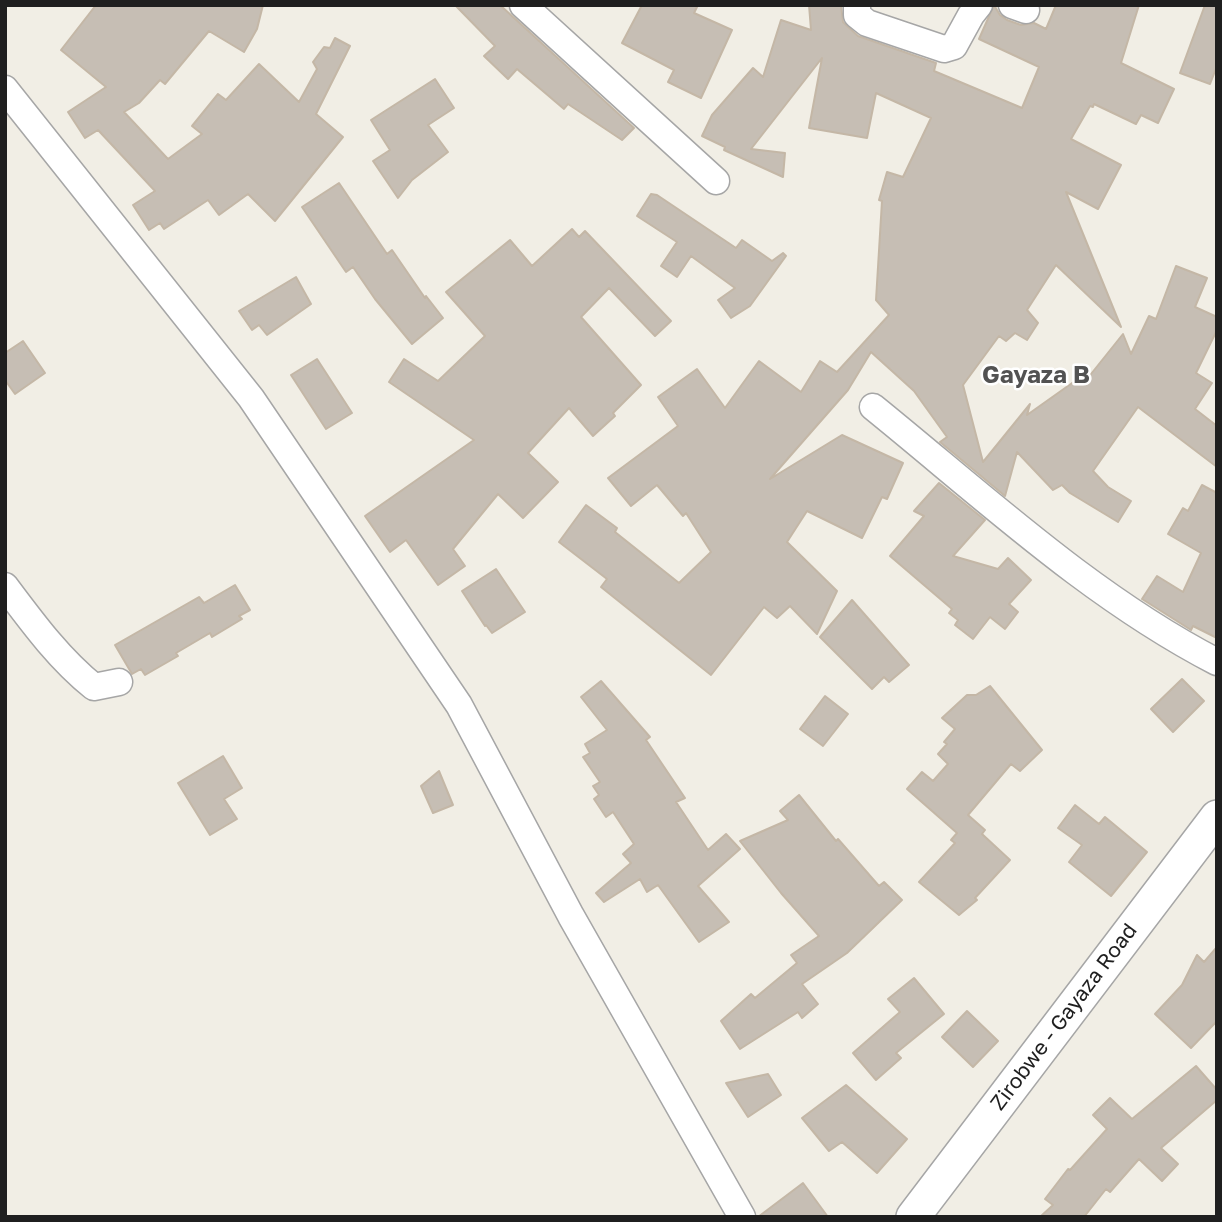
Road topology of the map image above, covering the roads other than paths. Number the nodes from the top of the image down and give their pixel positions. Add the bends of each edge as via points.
1 (523, 5) edge
2 (857, 5) edge
3 (979, 5) edge
4 (5, 89) edge
5 (716, 181) dead end
6 (873, 407) dead end
7 (5, 586) edge
8 (1217, 662) edge
9 (119, 682) dead end
10 (1217, 817) edge
11 (742, 1217) edge
12 (913, 1217) edge

1 - 5 street
2 - 3 street via 857,15 867,23 944,49 954,46
4 - 11 street via 251,398 459,705 571,916
6 - 8 street via 1089,582
7 - 9 street via 78,674 94,687
10 - 12 street, Zirobwe - Gayaza Road

